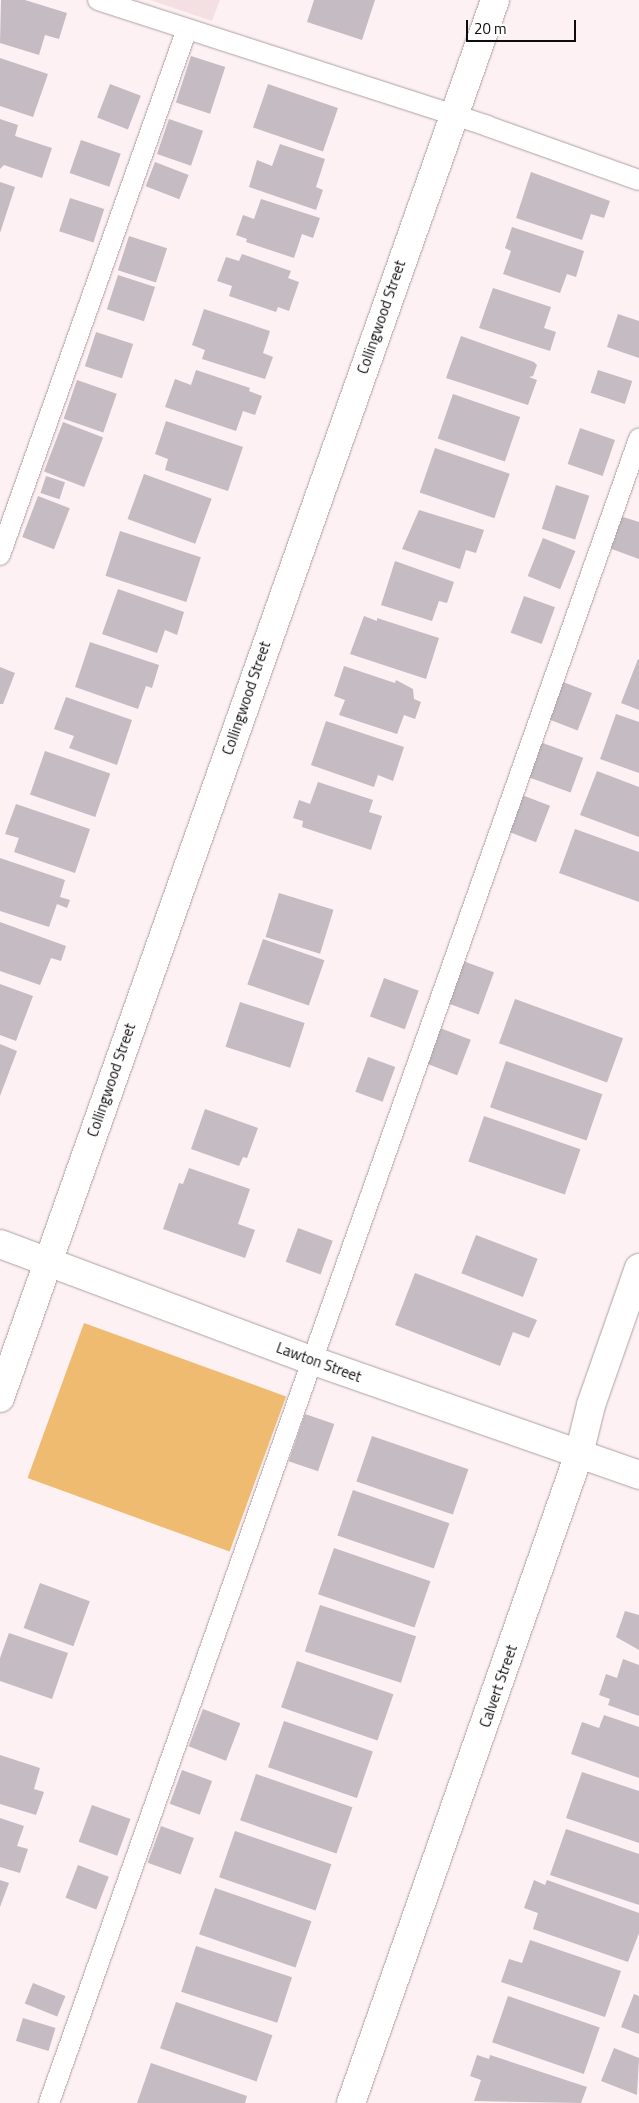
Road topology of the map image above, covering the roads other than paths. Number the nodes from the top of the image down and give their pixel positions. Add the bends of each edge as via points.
1 (98, 0) edge
2 (495, 0) edge
3 (187, 29) junction
4 (452, 115) junction
5 (639, 180) edge
6 (639, 439) edge
7 (0, 555) edge
8 (0, 1244) edge
9 (48, 1261) junction
10 (639, 1268) edge
11 (311, 1360) junction
12 (0, 1398) edge
13 (579, 1454) junction
14 (639, 1474) edge
15 (49, 2103) edge
16 (351, 2103) edge

1 - 3 lane
2 - 4 street, Collingwood Street
3 - 4 lane
3 - 7 lane
4 - 5 lane
4 - 9 street, Collingwood Street
6 - 11 lane
8 - 9 street, Lawton Street
9 - 11 street, Lawton Street
9 - 12 street, Collingwood Street
10 - 13 street, Calvert Street via 591,1405
11 - 13 street, Lawton Street
11 - 15 lane
13 - 14 street, Lawton Street
13 - 16 street, Calvert Street

